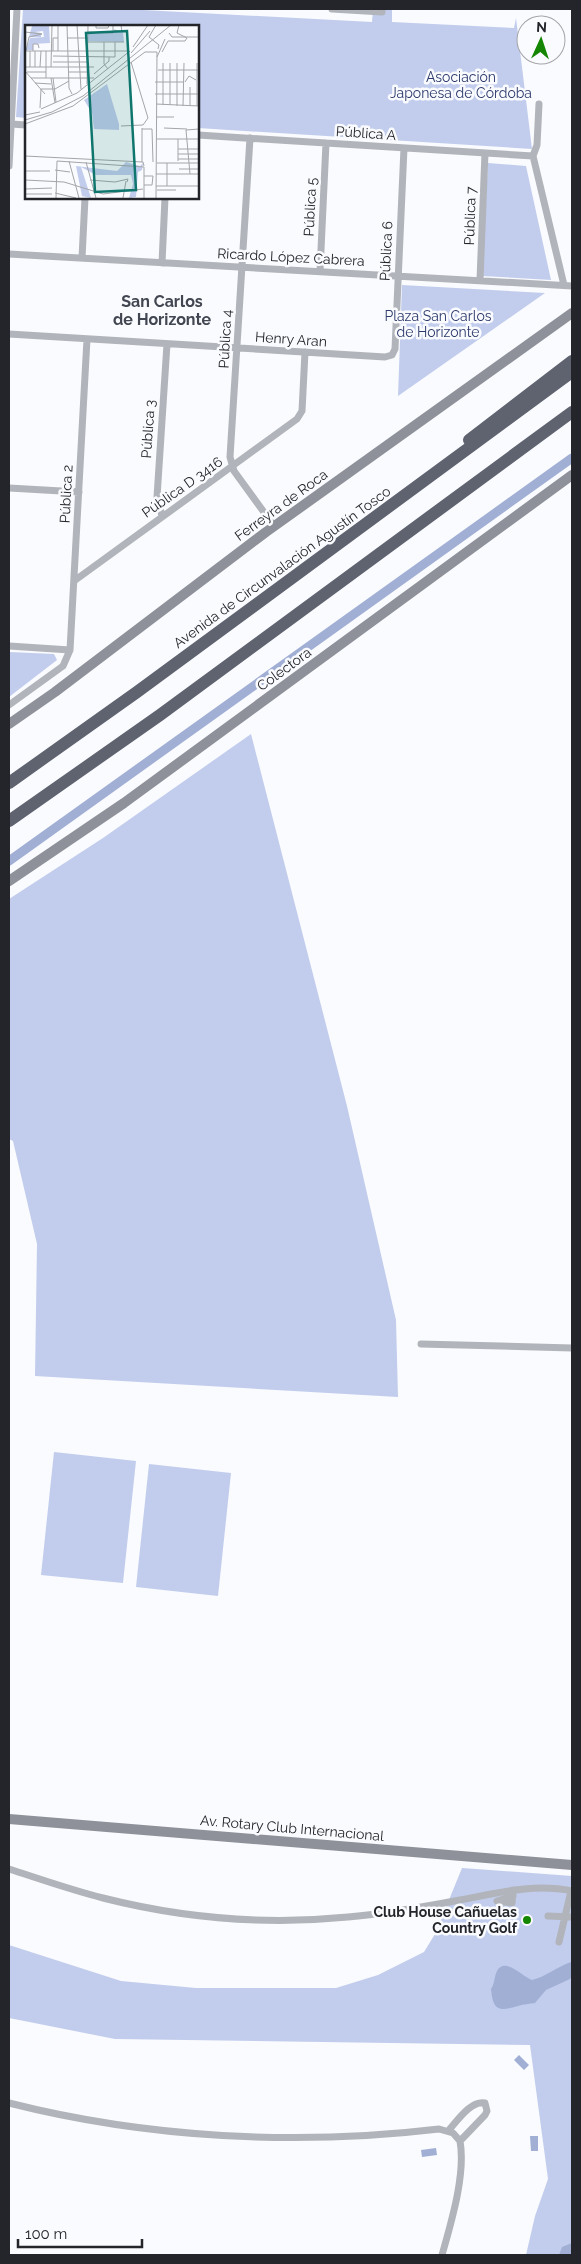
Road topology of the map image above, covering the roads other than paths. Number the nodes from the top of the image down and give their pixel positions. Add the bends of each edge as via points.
1 (17, 9) edge
2 (332, 9) edge
3 (382, 9) edge
4 (11, 76) edge
5 (539, 104) dead end
6 (12, 124) junction
7 (25, 125) edge
8 (199, 135) edge
9 (250, 138) junction
10 (326, 143) junction
11 (404, 148) junction
12 (485, 153) junction
13 (533, 156) junction
14 (9, 166) edge
15 (85, 199) edge
16 (165, 199) edge
17 (9, 254) edge
18 (82, 258) junction
19 (162, 263) junction
20 (242, 267) junction
21 (320, 271) junction
22 (397, 275) junction
23 (480, 280) junction
24 (564, 285) junction
25 (572, 286) edge
26 (572, 313) edge
27 (9, 334) edge
28 (87, 339) junction
29 (166, 344) junction
30 (237, 348) junction
31 (305, 352) junction
32 (392, 355) joint
33 (572, 361) edge
34 (572, 372) edge
35 (572, 412) edge
36 (572, 420) edge
37 (529, 443) junction
38 (231, 467) junction
39 (572, 475) edge
40 (9, 488) edge
41 (414, 489) junction
42 (79, 492) junction
43 (162, 516) junction
44 (274, 526) junction
45 (74, 581) junction
46 (9, 646) edge
47 (70, 650) junction
48 (9, 705) edge
49 (9, 724) edge
50 (9, 783) edge
51 (9, 821) edge
52 (9, 881) edge
53 (421, 1344) dead end
54 (572, 1348) edge
55 (9, 1819) edge
56 (572, 1865) edge
57 (9, 1869) edge
58 (572, 1891) edge
59 (569, 1907) edge
60 (548, 1916) dead end
61 (568, 1917) edge
62 (559, 1942) dead end
63 (9, 2103) edge
64 (449, 2130) junction
65 (460, 2141) junction
66 (442, 2255) edge

1 - 4 street
2 - 3 street via 382,12
4 - 6 street
5 - 13 street via 537,145
6 - 7 street
6 - 14 street
8 - 9 street, Pública A
9 - 10 street, Pública A
9 - 20 street, Pública 4
10 - 11 street, Pública A
10 - 21 street, Pública 5
11 - 12 street, Pública A
11 - 22 street, Pública 6
12 - 13 street, Pública A
12 - 23 street, Pública 7
13 - 24 street
15 - 18 street
16 - 19 street
17 - 18 street, Ricardo López Cabrera
18 - 19 street, Ricardo López Cabrera
19 - 20 street, Ricardo López Cabrera
20 - 21 street, Ricardo López Cabrera
20 - 30 street, Pública 4
21 - 22 street, Ricardo López Cabrera
22 - 23 street, Ricardo López Cabrera
22 - 32 street, Pública 6
23 - 24 street, Ricardo López Cabrera
24 - 25 street, Ricardo López Cabrera
26 - 44 street, Ferreyra de Roca
27 - 28 street, Henry Aran
28 - 29 street, Henry Aran
28 - 42 street, Pública 2
29 - 30 street, Henry Aran
29 - 43 street, Pública 3 via 157,497
30 - 31 street, Henry Aran
30 - 38 street, Pública 4
31 - 32 street, Henry Aran
31 - 38 street, Pública D 3416 via 302,411 297,419
33 - 41 highway via 478,431
34 - 41 highway, Avenida de Circunvalación Agustín Tosco
35 - 37 highway
36 - 37 highway
37 - 51 highway via 153,720
38 - 43 street, Pública D 3416
38 - 44 street
39 - 52 street, Colectora via 124,803
40 - 42 street
41 - 50 highway, Avenida de Circunvalación Agustín Tosco
42 - 45 street, Pública 2
43 - 45 street, Pública D 3416
44 - 49 street, Ferreyra de Roca
45 - 47 street, Pública 2
46 - 47 street
47 - 48 street via 63,666
53 - 54 street
55 - 56 street, Av. Rotary Club Internacional
57 - 58 street via 133,1905 244,1919 349,1917 513,1893 534,1887
58 - 59 street
59 - 61 street
60 - 61 street
61 - 62 street
63 - 64 street via 115,2124 223,2134 297,2137
64 - 65 street
64 - 65 street via 476,2103 485,2103 485,2115
65 - 66 street via 456,2199

